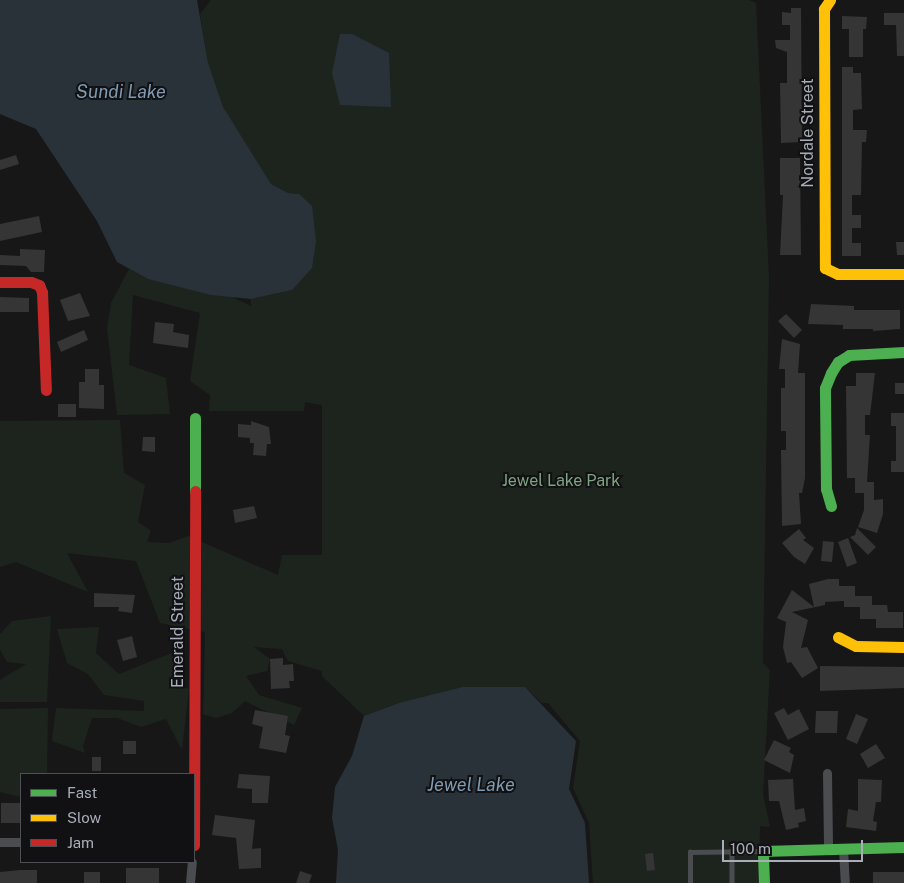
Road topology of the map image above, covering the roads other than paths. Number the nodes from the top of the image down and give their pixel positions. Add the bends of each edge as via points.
1 (830, 0) edge
2 (904, 274) edge
3 (0, 282) edge
4 (904, 352) edge
5 (46, 390) dead end
6 (195, 418) dead end
7 (831, 506) dead end
8 (838, 637) dead end
9 (904, 647) edge
10 (194, 773) edge
11 (827, 773) dead end
12 (0, 842) edge
13 (20, 842) edge
14 (904, 847) edge
15 (828, 848) junction
16 (843, 848) junction
17 (732, 851) junction
18 (763, 851) junction
19 (192, 863) edge
20 (190, 883) edge
21 (690, 883) edge
22 (732, 883) edge
23 (764, 883) edge
24 (845, 883) edge

1 - 2 street, Nordale Street via 824,9 825,268 838,274
3 - 5 street via 39,285 42,292
4 - 7 street via 849,355 838,362 825,388 826,489
6 - 10 street, Emerald Street
8 - 9 street via 856,646
11 - 15 street
12 - 13 street
14 - 16 street
15 - 16 street
15 - 18 street
16 - 24 street
17 - 18 lane
17 - 21 lane via 690,852
17 - 22 lane
18 - 23 street
19 - 20 street

